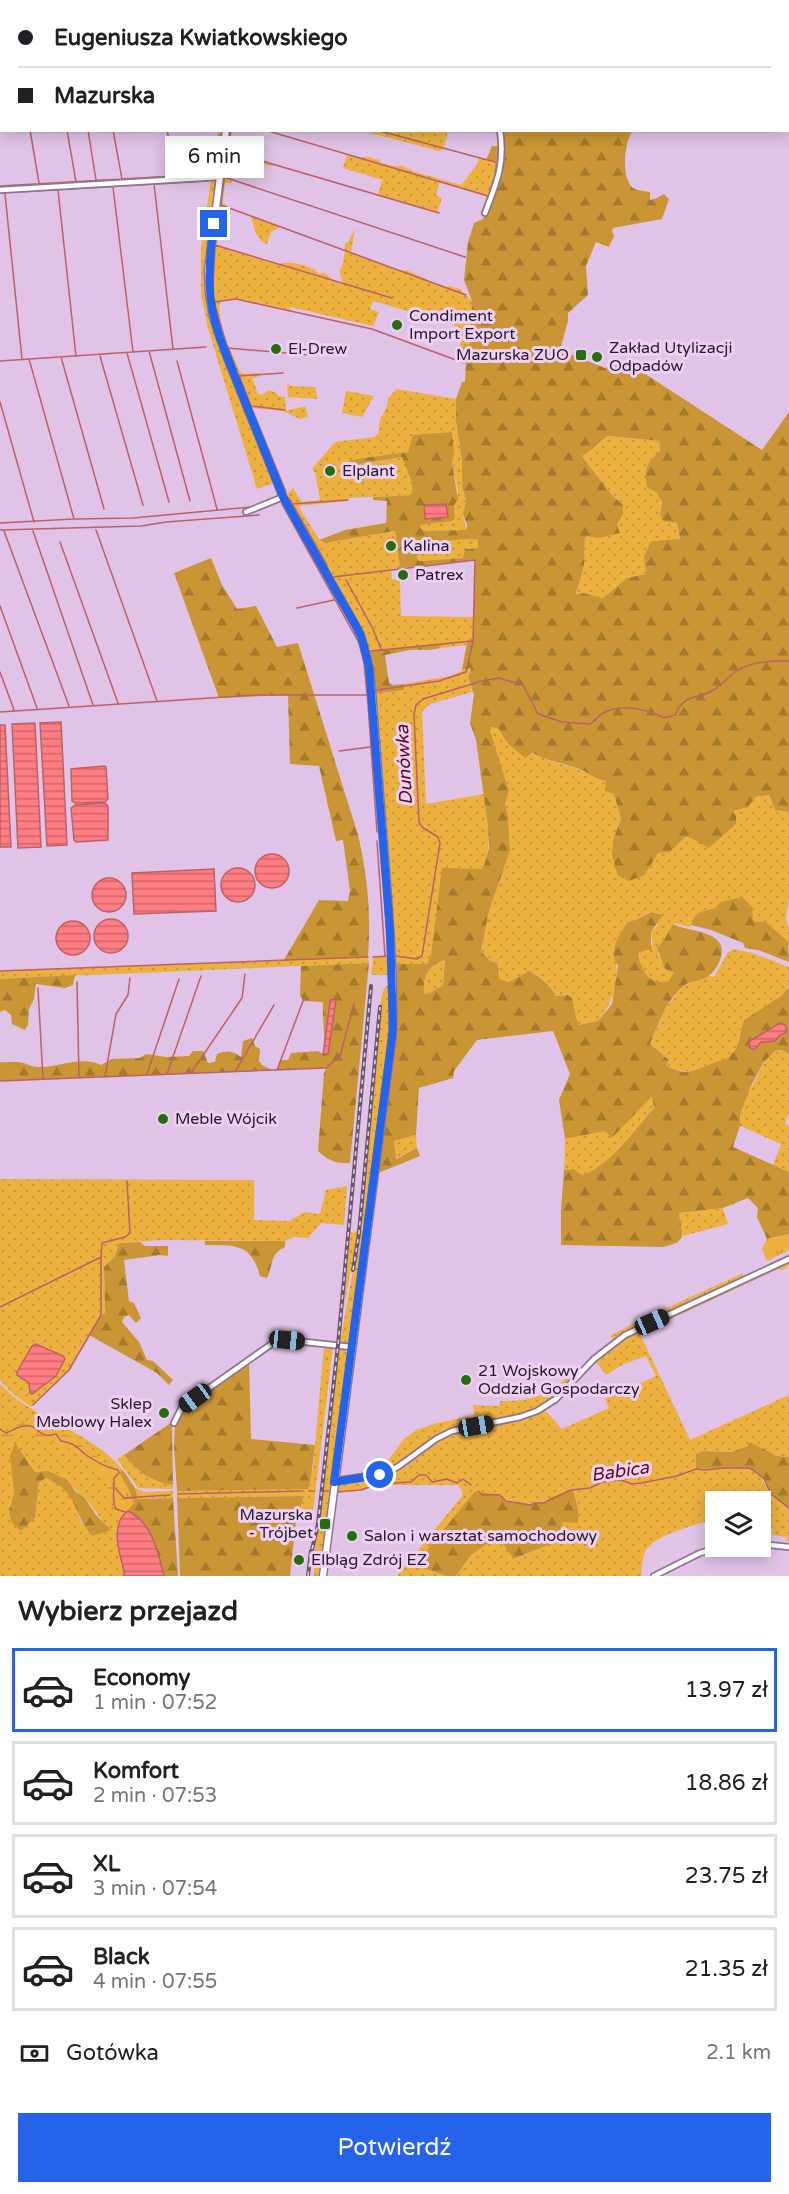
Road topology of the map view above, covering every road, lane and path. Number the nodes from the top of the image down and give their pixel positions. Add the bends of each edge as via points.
1 (226, 132) edge
2 (500, 132) edge
3 (219, 177) junction
4 (0, 190) edge
5 (485, 213) dead end
6 (283, 497) junction
7 (246, 512) dead end
8 (789, 1259) edge
9 (351, 1347) junction
10 (174, 1423) dead end
11 (334, 1482) junction
12 (771, 1545) edge
13 (789, 1547) edge
14 (705, 1552) edge
15 (323, 1576) edge
16 (654, 1576) edge

1 - 3 main road
2 - 5 street via 501,167
3 - 4 street
3 - 6 main road via 208,264 211,309
6 - 7 street
6 - 9 main road via 364,644 378,767 393,1029
8 - 11 street via 625,1335 594,1359 563,1393 537,1411 452,1431 386,1473
9 - 10 street via 287,1340 273,1343 182,1407
9 - 11 main road
11 - 15 main road
12 - 13 street
14 - 16 street

